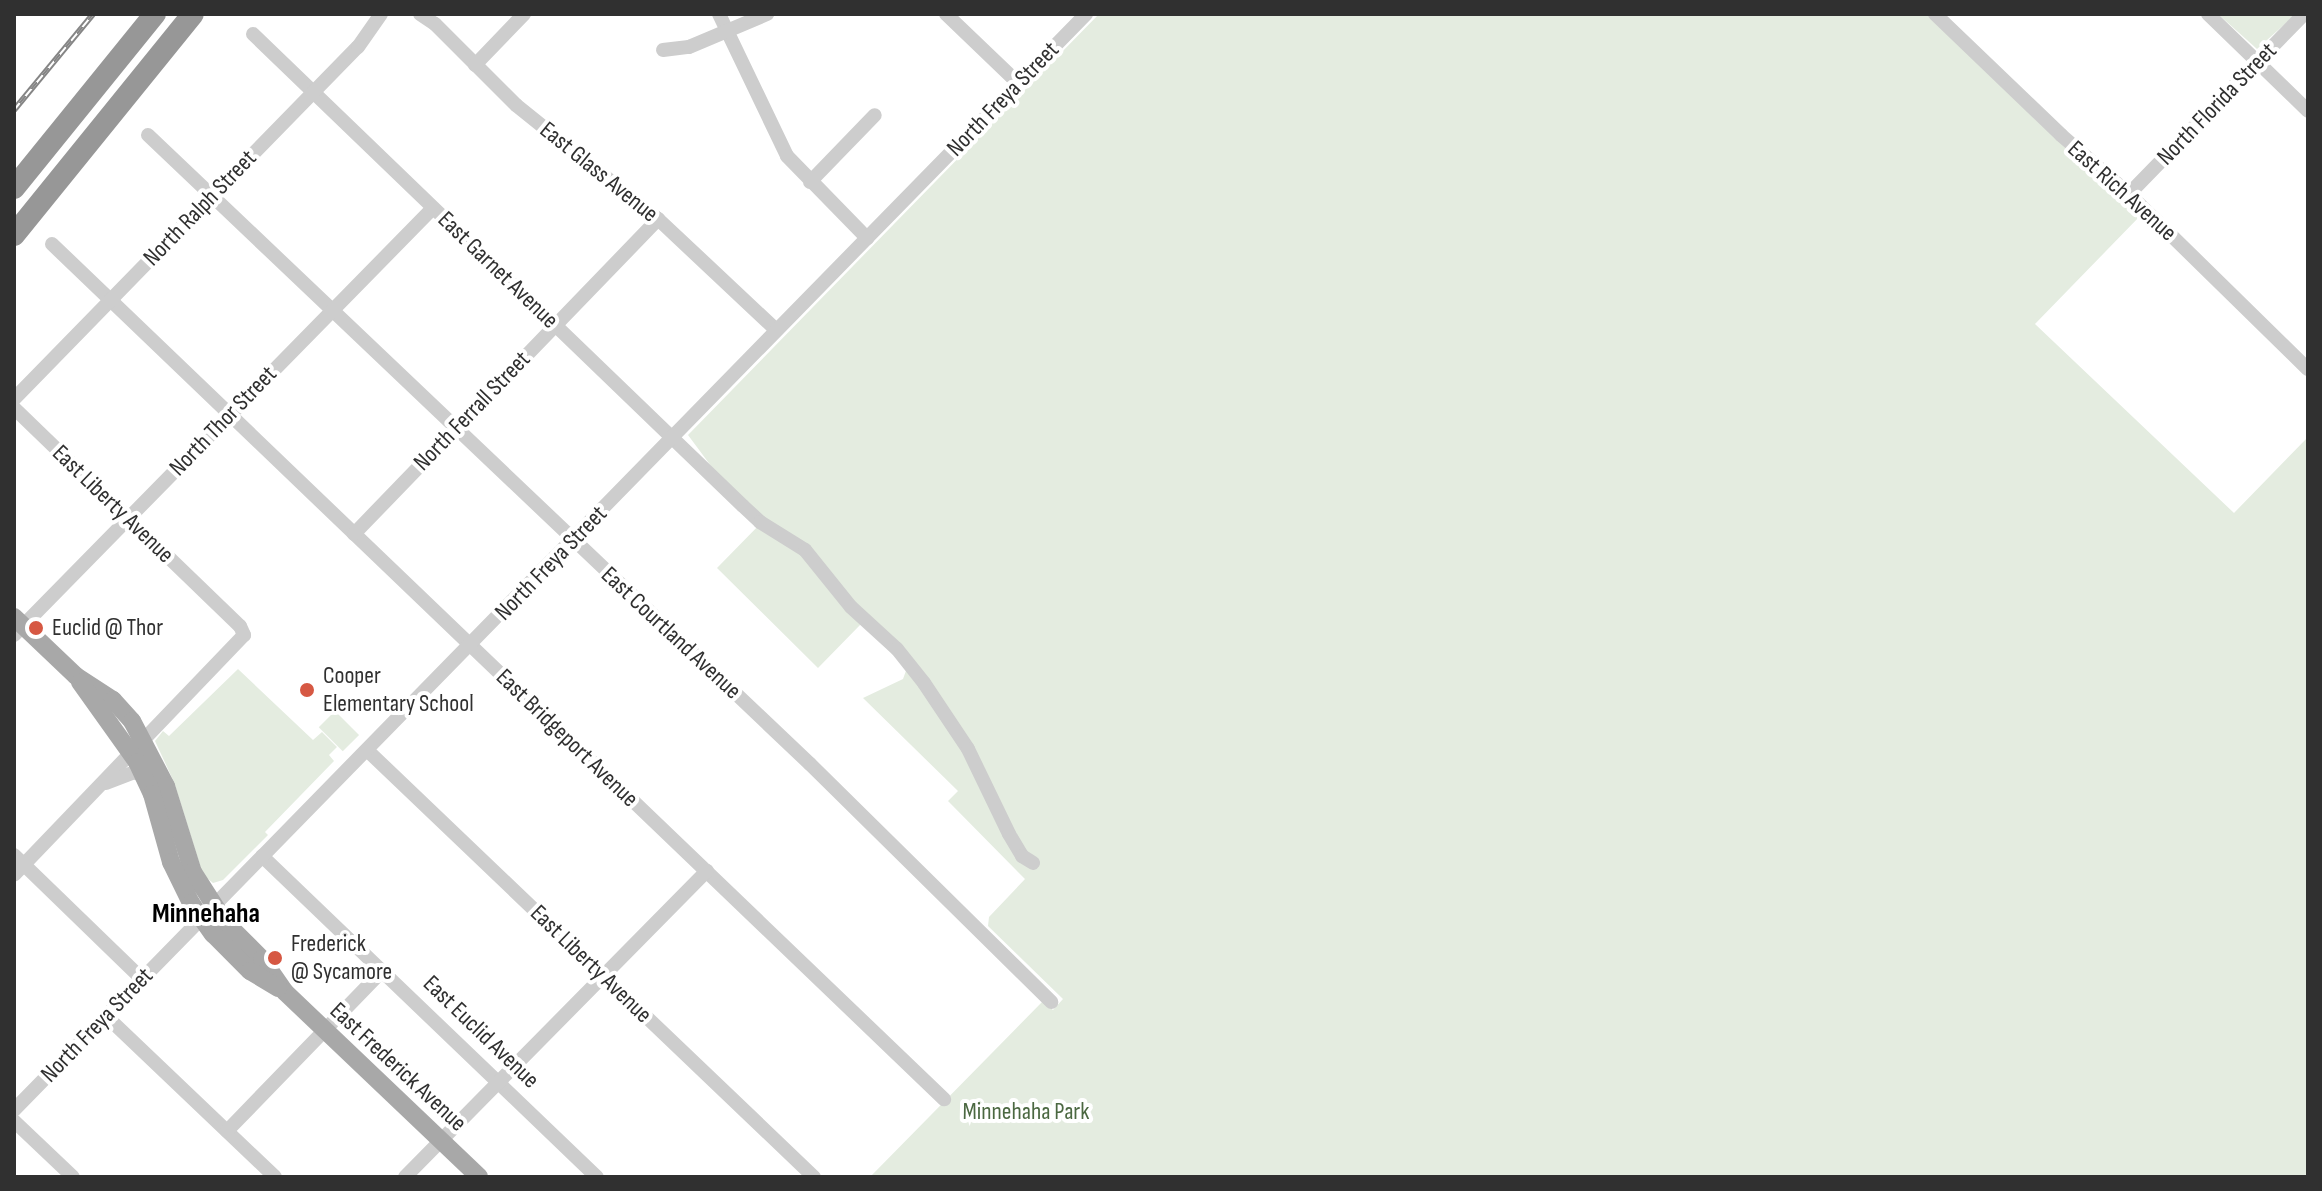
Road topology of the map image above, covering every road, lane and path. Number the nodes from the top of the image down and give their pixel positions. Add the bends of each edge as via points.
1 (155, 14) edge
2 (193, 14) edge
3 (381, 14) edge
4 (420, 14) edge
5 (524, 14) edge
6 (719, 14) edge
7 (767, 14) edge
8 (946, 14) edge
9 (1935, 14) edge
10 (2208, 14) edge
11 (2304, 14) edge
12 (1080, 16) edge
13 (726, 30) junction
14 (253, 34) dead end
15 (663, 50) dead end
16 (2257, 62) junction
17 (475, 65) junction
18 (1019, 84) junction
19 (312, 91) junction
20 (2308, 111) edge
21 (875, 115) dead end
22 (148, 135) dead end
23 (810, 182) junction
24 (14, 188) edge
25 (2129, 194) junction
26 (212, 195) junction
27 (433, 208) junction
28 (658, 219) junction
29 (14, 235) edge
30 (867, 238) junction
31 (52, 244) dead end
32 (112, 301) junction
33 (331, 311) junction
34 (555, 324) junction
35 (776, 330) junction
36 (2308, 369) edge
37 (14, 399) edge
38 (14, 408) edge
39 (230, 415) junction
40 (456, 430) junction
41 (671, 438) junction
42 (128, 519) junction
43 (354, 534) junction
44 (572, 540) junction
45 (17, 626) edge
46 (470, 646) junction
47 (138, 746) junction
48 (368, 751) junction
49 (144, 776) junction
50 (98, 787) junction
51 (262, 856) junction
52 (1033, 863) dead end
53 (17, 865) edge
54 (707, 871) junction
55 (207, 913) junction
56 (382, 971) junction
57 (604, 977) junction
58 (142, 979) junction
59 (1051, 1002) dead end
60 (106, 1016) junction
61 (324, 1031) junction
62 (499, 1083) junction
63 (944, 1099) dead end
64 (17, 1100) edge
65 (14, 1121) edge
66 (227, 1131) junction
67 (441, 1140) junction
68 (73, 1177) edge
69 (275, 1177) edge
70 (405, 1177) edge
71 (479, 1177) edge
72 (597, 1177) edge
73 (814, 1177) edge

1 - 24 highway
2 - 29 highway
3 - 19 street, North Ralph Street via 358,47
4 - 17 street, East Glass Avenue
5 - 17 street
6 - 13 street
7 - 13 street
8 - 18 street
9 - 25 street, East Rich Avenue
10 - 16 street
11 - 16 street, North Florida Street
12 - 18 street, North Freya Street
13 - 15 street via 689,47
13 - 23 street via 787,156
14 - 19 street, East Garnet Avenue
16 - 20 street
16 - 25 street, North Florida Street
17 - 28 street, East Glass Avenue via 516,105
18 - 30 street, North Freya Street
19 - 26 street, North Ralph Street
19 - 27 street, East Garnet Avenue
21 - 23 street
22 - 26 street, East Courtland Avenue
23 - 30 street
25 - 36 street, East Rich Avenue
26 - 32 street, North Ralph Street
26 - 33 street, East Courtland Avenue
27 - 33 street, North Thor Street
27 - 34 street, East Garnet Avenue
28 - 34 street, North Ferrall Street
28 - 35 street, East Glass Avenue
30 - 35 street, North Freya Street
31 - 32 street, East Bridgeport Avenue
32 - 37 street, North Ralph Street
32 - 39 street, East Bridgeport Avenue
33 - 39 street, North Thor Street
33 - 40 street, East Courtland Avenue
34 - 40 street, North Ferrall Street
34 - 41 street, East Garnet Avenue
35 - 41 street, North Freya Street
38 - 42 street, East Liberty Avenue
39 - 42 street, North Thor Street
39 - 43 street, East Bridgeport Avenue
40 - 43 street, North Ferrall Street
40 - 44 street, East Courtland Avenue
41 - 44 street, North Freya Street
41 - 52 street, East Garnet Avenue via 760,522 805,550 864,622 909,662 968,749 1017,847
42 - 45 street, North Thor Street
42 - 47 street, East Liberty Avenue via 244,635
43 - 46 street, East Bridgeport Avenue
44 - 46 street, North Freya Street
44 - 59 street, East Courtland Avenue
45 - 47 main road via 113,700
46 - 48 street, North Freya Street
46 - 54 street, East Bridgeport Avenue
47 - 49 main road
47 - 50 street
47 - 55 main road via 166,786
48 - 51 street, North Freya Street
48 - 57 street, East Liberty Avenue
49 - 50 street via 134,772
49 - 55 main road via 171,862
50 - 53 street
51 - 55 street, North Freya Street
51 - 56 street, East Euclid Avenue
53 - 58 street
54 - 57 street
54 - 63 street, East Bridgeport Avenue
55 - 58 street, North Freya Street
55 - 61 main road, East Frederick Avenue via 262,959 285,992
56 - 61 street
56 - 62 street, East Euclid Avenue
57 - 62 street
57 - 73 street, East Liberty Avenue
58 - 60 street, North Freya Street
60 - 64 street, North Freya Street
60 - 66 street
61 - 66 street
61 - 67 main road, East Frederick Avenue
62 - 67 street
62 - 72 street, East Euclid Avenue
65 - 68 street
66 - 69 street
67 - 70 street
67 - 71 main road, East Frederick Avenue

